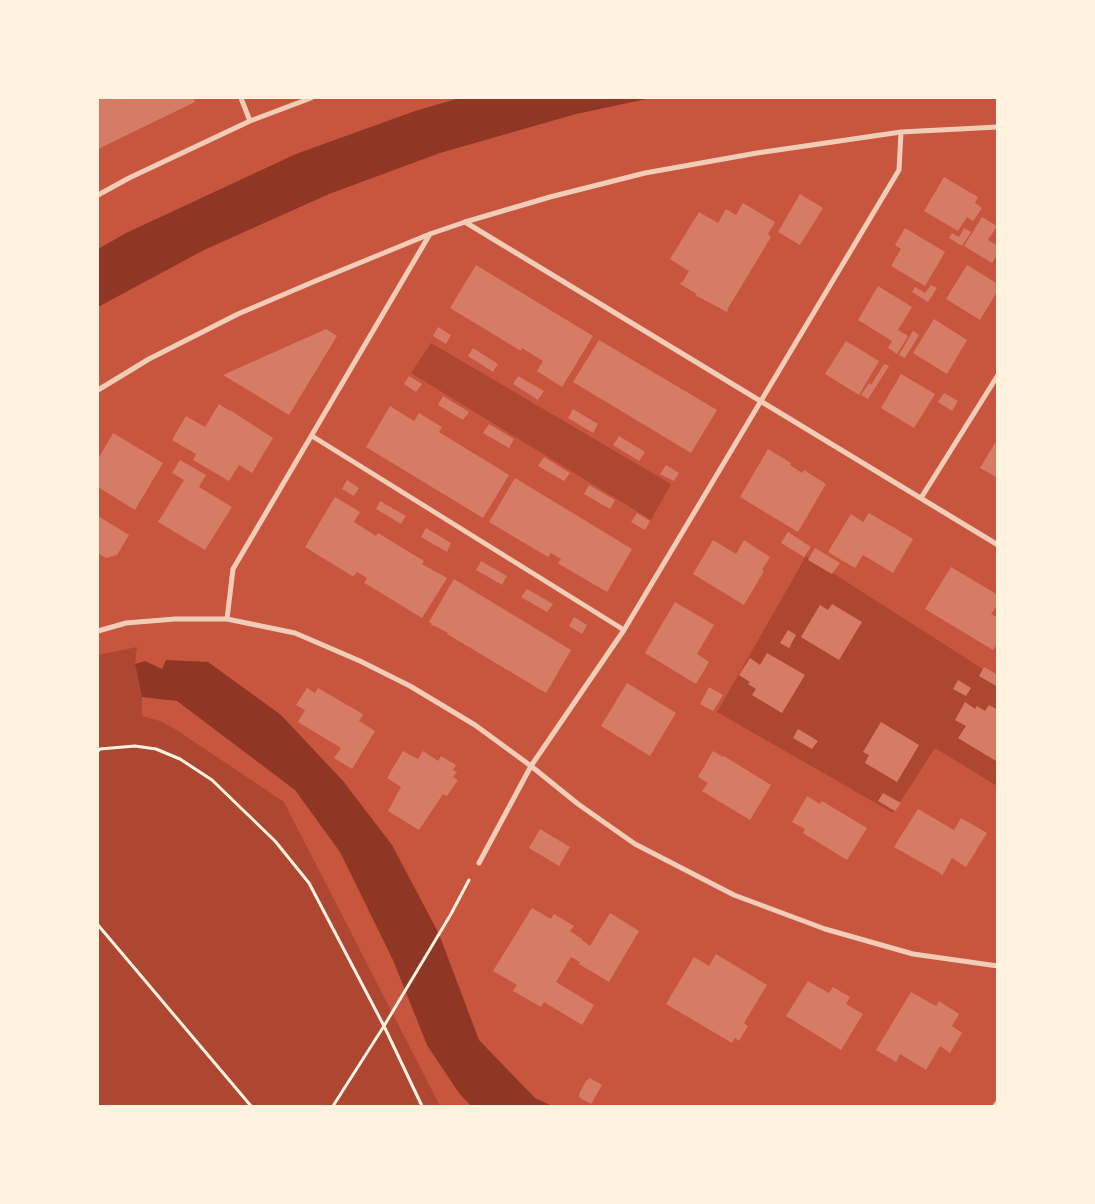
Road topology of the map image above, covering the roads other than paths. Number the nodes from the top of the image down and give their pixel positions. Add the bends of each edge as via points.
1 (241, 98) edge
2 (311, 98) edge
3 (250, 121) junction
4 (998, 127) edge
5 (901, 132) junction
6 (98, 195) edge
7 (465, 222) junction
8 (430, 234) junction
9 (998, 375) edge
10 (98, 390) edge
11 (761, 401) junction
12 (312, 436) junction
13 (921, 498) junction
14 (998, 545) edge
15 (227, 619) junction
16 (624, 630) junction
17 (98, 631) edge
18 (531, 766) junction
19 (479, 863) road end
20 (998, 966) edge
21 (998, 1102) edge
22 (995, 1106) edge

1 - 3 street
2 - 3 street
3 - 6 street
4 - 5 street
5 - 7 street via 757,152 644,173
5 - 11 street via 899,170
7 - 8 street
7 - 11 street
8 - 10 street via 238,314 149,359
8 - 12 street
9 - 13 street
11 - 13 street
11 - 16 street
12 - 15 street via 233,569
12 - 16 street
13 - 14 street
15 - 17 street via 126,623
15 - 18 street via 295,633 360,661 475,725
16 - 18 street
18 - 19 street
18 - 20 street via 635,844 734,895 825,929 913,954
21 - 22 street

